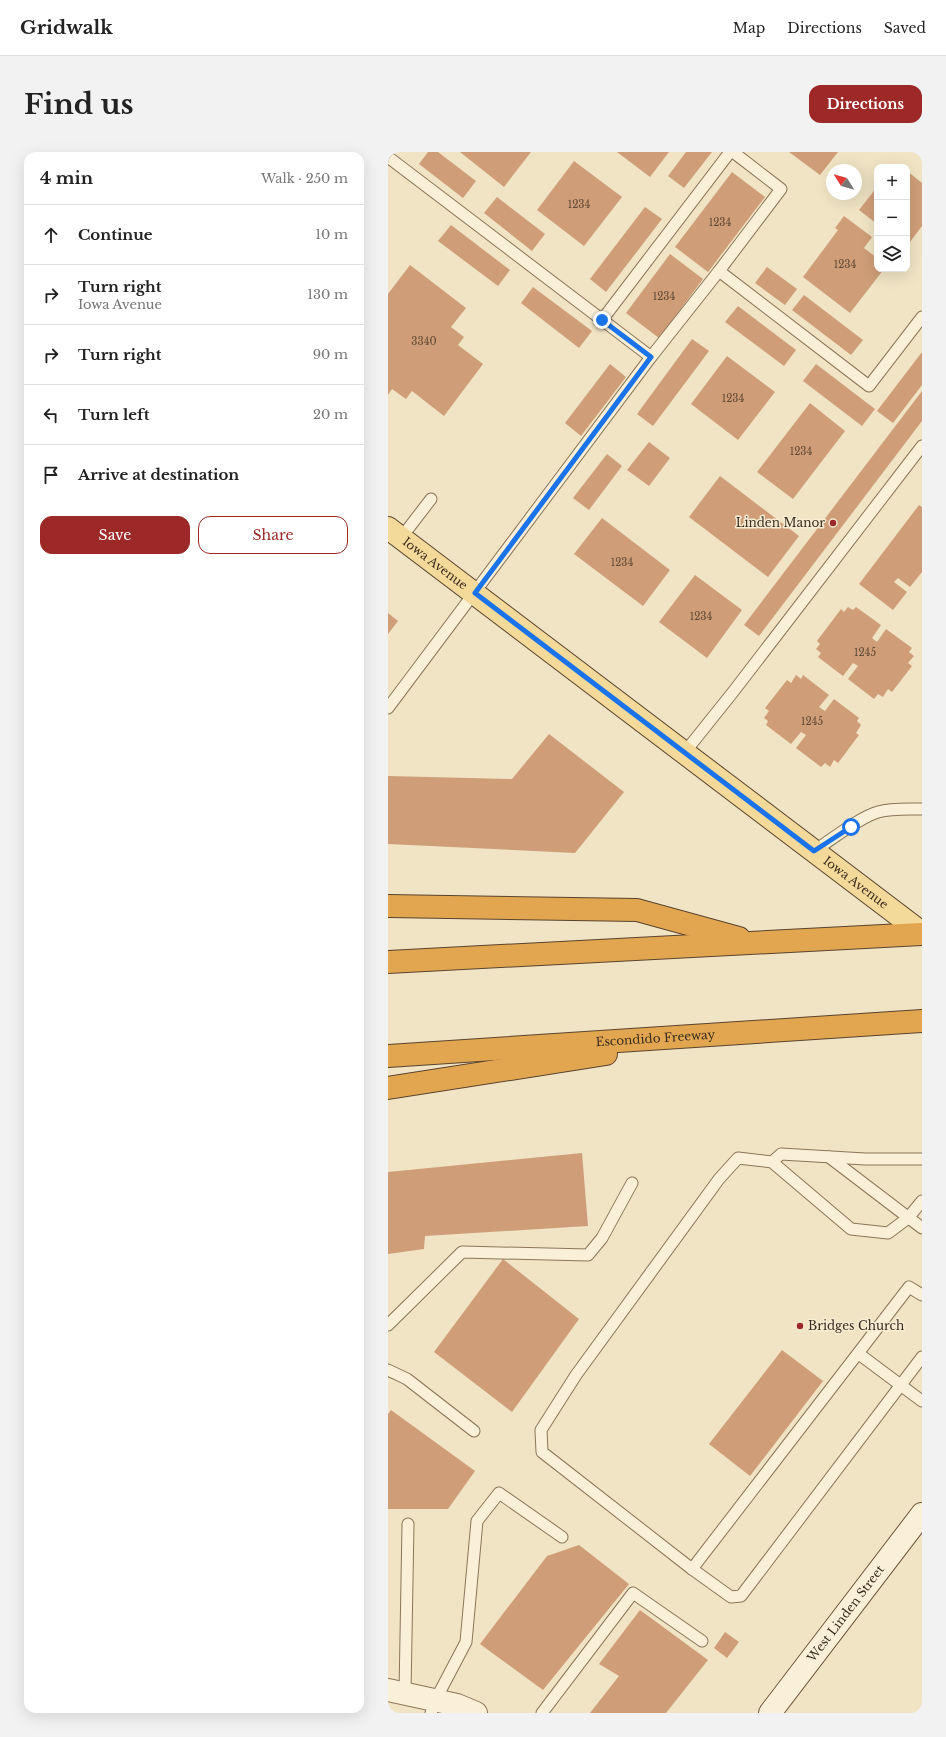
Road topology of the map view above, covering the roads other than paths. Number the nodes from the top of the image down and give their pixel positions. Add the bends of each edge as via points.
1 (731, 152) edge
2 (388, 158) edge
3 (719, 271) junction
4 (922, 317) edge
5 (602, 320) junction
6 (651, 357) junction
7 (922, 446) edge
8 (431, 499) dead end
9 (395, 533) edge
10 (475, 593) junction
11 (388, 708) edge
12 (685, 752) junction
13 (922, 809) edge
14 (814, 851) junction
15 (388, 906) edge
16 (922, 933) edge
17 (757, 943) junction
18 (388, 962) edge
19 (922, 1021) edge
20 (753, 1032) junction
21 (388, 1056) edge
22 (388, 1088) edge
23 (829, 1157) junction
24 (922, 1159) edge
25 (772, 1162) junction
26 (632, 1183) dead end
27 (922, 1201) edge
28 (908, 1218) junction
29 (922, 1228) edge
30 (922, 1295) edge
31 (388, 1325) edge
32 (859, 1354) junction
33 (922, 1357) edge
34 (388, 1370) edge
35 (901, 1385) junction
36 (922, 1401) edge
37 (474, 1431) dead end
38 (922, 1514) edge
39 (408, 1524) dead end
40 (562, 1537) dead end
41 (692, 1569) junction
42 (702, 1641) dead end
43 (397, 1691) edge
44 (433, 1706) edge
45 (476, 1713) edge
46 (542, 1713) edge
47 (770, 1713) edge

1 - 3 lane via 781,189
1 - 5 lane
2 - 5 lane
3 - 4 lane via 869,386
3 - 6 lane
5 - 6 lane
6 - 10 lane
7 - 12 lane
8 - 9 lane
9 - 10 main road, Iowa Avenue
10 - 11 lane
10 - 12 main road, Iowa Avenue
12 - 14 main road, Iowa Avenue
13 - 14 lane via 877,812
14 - 16 main road, Iowa Avenue
15 - 17 highway via 637,910
16 - 17 highway
17 - 18 highway
19 - 20 highway, Escondido Freeway
20 - 21 highway, Escondido Freeway
20 - 22 highway
23 - 24 lane
23 - 25 lane via 781,1154
23 - 28 lane
25 - 28 lane via 851,1229 888,1233
25 - 41 lane via 738,1158 719,1179 576,1375 541,1430 542,1452
26 - 31 lane via 602,1238 588,1255 462,1252
27 - 28 lane
28 - 29 lane
30 - 32 lane via 909,1287
32 - 35 lane
32 - 41 lane
33 - 35 lane
34 - 37 lane via 407,1379
35 - 36 lane
35 - 41 lane via 741,1596 731,1597
38 - 47 main road, West Linden Street
39 - 43 lane
40 - 44 lane via 498,1493 476,1521 466,1642
42 - 46 lane via 633,1592
43 - 44 main road
44 - 45 main road via 458,1705

